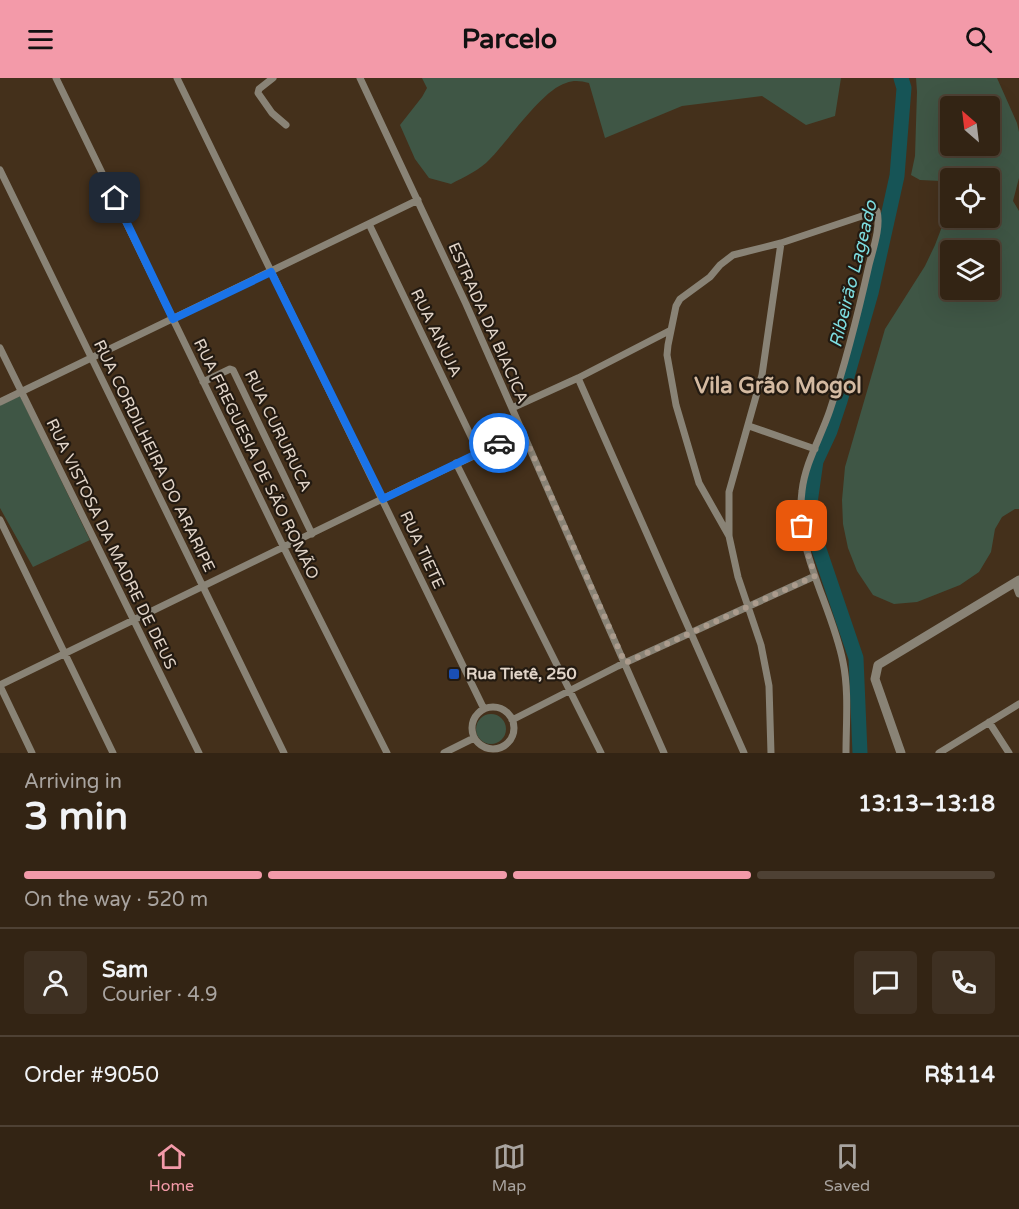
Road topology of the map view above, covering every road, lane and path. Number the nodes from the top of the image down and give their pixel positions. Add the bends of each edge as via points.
1 (56, 78) edge
2 (177, 78) edge
3 (273, 78) edge
4 (360, 78) edge
5 (286, 125) dead end
6 (0, 170) edge
7 (418, 200) junction
8 (369, 224) junction
9 (781, 243) junction
10 (271, 272) junction
11 (173, 319) junction
12 (671, 330) junction
13 (0, 348) edge
14 (92, 357) junction
15 (578, 378) junction
16 (204, 382) junction
17 (21, 392) junction
18 (0, 402) edge
19 (512, 408) junction
20 (749, 426) junction
21 (523, 433) junction
22 (815, 449) junction
23 (479, 453) junction
24 (456, 463) junction
25 (383, 499) junction
26 (729, 510) junction
27 (715, 512) junction
28 (0, 520) edge
29 (312, 534) junction
30 (729, 536) junction
31 (284, 548) junction
32 (815, 576) junction
33 (1017, 581) edge
34 (203, 586) junction
35 (1019, 594) edge
36 (747, 606) junction
37 (134, 620) junction
38 (692, 633) junction
39 (65, 654) junction
40 (625, 663) junction
41 (0, 685) edge
42 (571, 691) junction
43 (1019, 704) edge
44 (484, 710) junction
45 (512, 720) junction
46 (989, 722) junction
47 (474, 738) junction
48 (505, 750) edge
49 (32, 753) edge
50 (113, 753) edge
51 (199, 753) edge
52 (284, 753) edge
53 (387, 753) edge
54 (444, 753) edge
55 (601, 753) edge
56 (664, 753) edge
57 (744, 753) edge
58 (771, 753) edge
59 (846, 753) edge
60 (902, 753) edge
61 (939, 753) edge
62 (1009, 753) edge

1 - 11 street, RUA FREGUESIA DE SÃO ROMÃO
2 - 10 street, RUA TIETE
3 - 5 street via 258,93
4 - 7 street, ESTRADA DA BIACICA
6 - 14 street, RUA CORDILHEIRA DO ARARIPE
7 - 8 street
7 - 19 street, ESTRADA DA BIACICA
8 - 10 street
8 - 23 street, RUA ANUJA
9 - 12 street via 727,259 680,299
9 - 20 street via 762,375
9 - 22 street via 877,211 860,306 837,390
10 - 11 street
10 - 25 street, RUA TIETE
11 - 14 street
11 - 16 street, RUA FREGUESIA DE SÃO ROMÃO
12 - 15 street
12 - 27 street via 668,355 676,405 699,483
13 - 17 street, RUA VISTOSA DA MADRE DE DEUS
14 - 17 street
14 - 34 street, RUA CORDILHEIRA DO ARARIPE
15 - 19 street
15 - 38 street
16 - 29 street, RUA CURURUCA via 233,370
16 - 31 street, RUA FREGUESIA DE SÃO ROMÃO
17 - 18 street
17 - 37 street, RUA VISTOSA DA MADRE DE DEUS
19 - 21 street, ESTRADA DA BIACICA
20 - 22 street
20 - 26 street via 729,492
21 - 23 street
21 - 40 street, ESTRADA DA BIACICA
22 - 32 street via 805,472 800,506 805,545
23 - 24 street
24 - 25 street
24 - 42 street
25 - 29 street
25 - 44 street, RUA TIETE
26 - 27 street
26 - 30 street
27 - 30 street
28 - 39 street
29 - 31 street
30 - 36 street
31 - 34 street
31 - 53 street, RUA FREGUESIA DE SÃO ROMÃO
32 - 36 street
32 - 59 street via 844,663
33 - 35 street
33 - 60 street via 876,669 875,679
34 - 37 street
34 - 52 street, RUA CORDILHEIRA DO ARARIPE
36 - 38 street
36 - 58 street via 765,661
37 - 39 street
37 - 51 street, RUA VISTOSA DA MADRE DE DEUS
38 - 40 street
38 - 57 street
39 - 41 street
39 - 50 street
40 - 42 street
40 - 56 street, ESTRADA DA BIACICA
41 - 49 street
42 - 45 street
42 - 55 street
43 - 46 street
44 - 45 street via 503,710
44 - 47 street via 472,725
45 - 48 street via 512,738
46 - 61 street
46 - 62 street
47 - 48 street via 490,749
47 - 54 street

